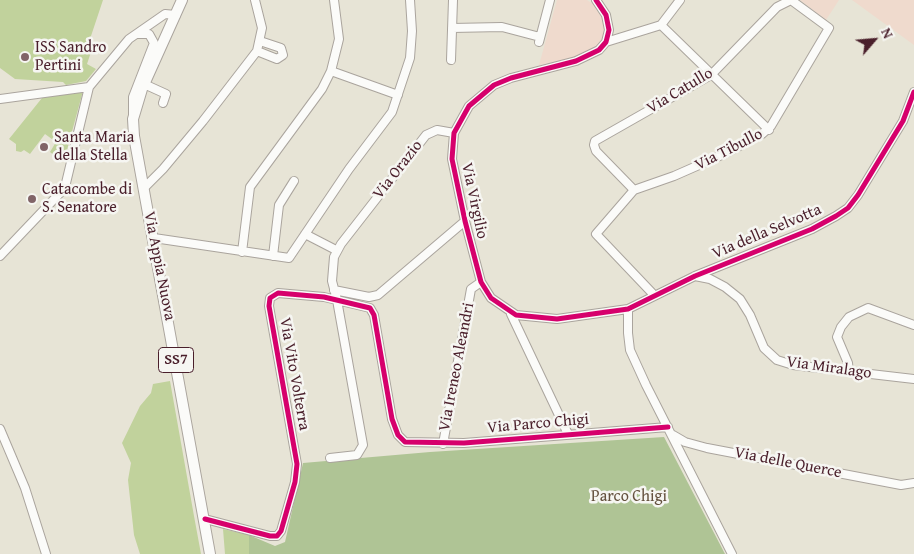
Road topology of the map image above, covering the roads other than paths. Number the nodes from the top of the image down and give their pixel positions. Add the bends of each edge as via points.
1 (182, 0) edge
2 (255, 0) edge
3 (334, 0) edge
4 (410, 0) edge
5 (453, 0) edge
6 (550, 0) edge
7 (596, 0) edge
8 (680, 0) edge
9 (176, 15) junction
10 (661, 24) junction
11 (452, 28) junction
12 (829, 28) joint
13 (136, 34) junction
14 (260, 41) junction
15 (606, 42) junction
16 (257, 51) junction
17 (451, 60) dead end
18 (331, 70) junction
19 (711, 75) junction
20 (144, 84) junction
21 (89, 87) junction
22 (914, 92) edge
23 (398, 94) junction
24 (0, 99) edge
25 (163, 103) dead end
26 (133, 120) junction
27 (769, 130) junction
28 (454, 133) junction
29 (139, 166) junction
30 (163, 169) junction
31 (294, 181) dead end
32 (144, 188) junction
33 (634, 190) junction
34 (464, 221) junction
35 (305, 234) junction
36 (154, 238) junction
37 (11, 245) junction
38 (0, 249) edge
39 (336, 250) junction
40 (242, 252) junction
41 (0, 256) edge
42 (273, 256) junction
43 (695, 276) junction
44 (481, 282) junction
45 (334, 290) junction
46 (654, 295) junction
47 (337, 300) junction
48 (628, 309) junction
49 (512, 314) junction
50 (914, 325) edge
51 (850, 372) junction
52 (914, 379) edge
53 (668, 427) junction
54 (0, 429) edge
55 (568, 434) junction
56 (410, 444) joint
57 (443, 444) junction
58 (330, 458) dead end
59 (914, 483) edge
60 (205, 519) junction
61 (46, 554) edge
62 (210, 554) edge
63 (732, 554) edge

1 - 9 main road, SS7
2 - 14 street via 261,22
3 - 18 street via 339,39
4 - 23 street via 411,53
5 - 11 street
6 - 11 street via 540,40 502,27
7 - 15 street via 607,20
8 - 10 street
9 - 13 street via 165,14
9 - 20 main road, Via Appia Nuova / SS7
10 - 15 street, Via Virgilio
10 - 19 street
11 - 17 street
12 - 19 street, Via Catullo via 795,2 784,1
12 - 27 street, Via Tibullo
13 - 21 street via 118,50
13 - 26 street via 149,34 154,43 133,97
14 - 16 street
14 - 16 street via 281,48 283,55 277,59
15 - 28 street, Via Virgilio via 584,58 494,85 469,106
16 - 30 street
18 - 23 street
18 - 40 street via 317,96 253,182 248,196
19 - 27 street
19 - 33 street, Via Catullo via 600,137 594,144 596,151
20 - 25 street via 166,94
20 - 26 main road, Via Appia Nuova / SS7
21 - 24 street
21 - 37 street via 66,183
22 - 43 street, Via della Selvotta via 903,121 848,208 812,229
23 - 35 street via 386,123 349,169
26 - 29 main road, Via Appia Nuova / SS7
27 - 33 street, Via Tibullo via 686,171
28 - 34 street, Via Virgilio via 452,159
28 - 39 street, Via Orazio via 439,130 428,133
29 - 30 street via 148,172
29 - 32 main road, Via Appia Nuova / SS7
30 - 32 street
31 - 42 street via 279,205
32 - 36 main road, Via Appia Nuova / SS7
33 - 46 street via 596,234
34 - 44 street, Via Virgilio
34 - 45 street via 378,295 369,297
35 - 39 street
35 - 42 street via 289,258
36 - 40 street
36 - 60 main road, Via Appia Nuova / SS7
37 - 38 street
37 - 41 street
39 - 45 street via 331,269
40 - 42 street
43 - 46 street, Via della Selvotta
43 - 51 street, Via Miralago via 710,279 740,299 764,348 773,358 793,365
44 - 49 street, Via Virgilio via 491,298
44 - 57 street, Via Ireneo Aleandri via 471,289
45 - 47 street
46 - 48 street, Via della Selvotta
47 - 56 street, Via Vito Volterra via 366,305 373,311 394,426 400,438
47 - 58 street via 363,445 357,455
47 - 60 street, Via Vito Volterra via 281,292 269,301 296,461 295,482 280,534 270,536
48 - 49 street, Via Virgilio via 557,318 528,318
48 - 53 street via 630,350
49 - 55 street
50 - 51 street via 871,308 852,315 840,327 837,338
51 - 52 street, Via Miralago
53 - 55 street, Via Parco Chigi
53 - 59 street, Via delle Querce via 675,438 707,448 901,485
53 - 63 street
54 - 61 street via 25,488
55 - 57 street, Via Parco Chigi
56 - 57 street, Via Parco Chigi
60 - 62 main road, Via Appia Nuova / SS7

